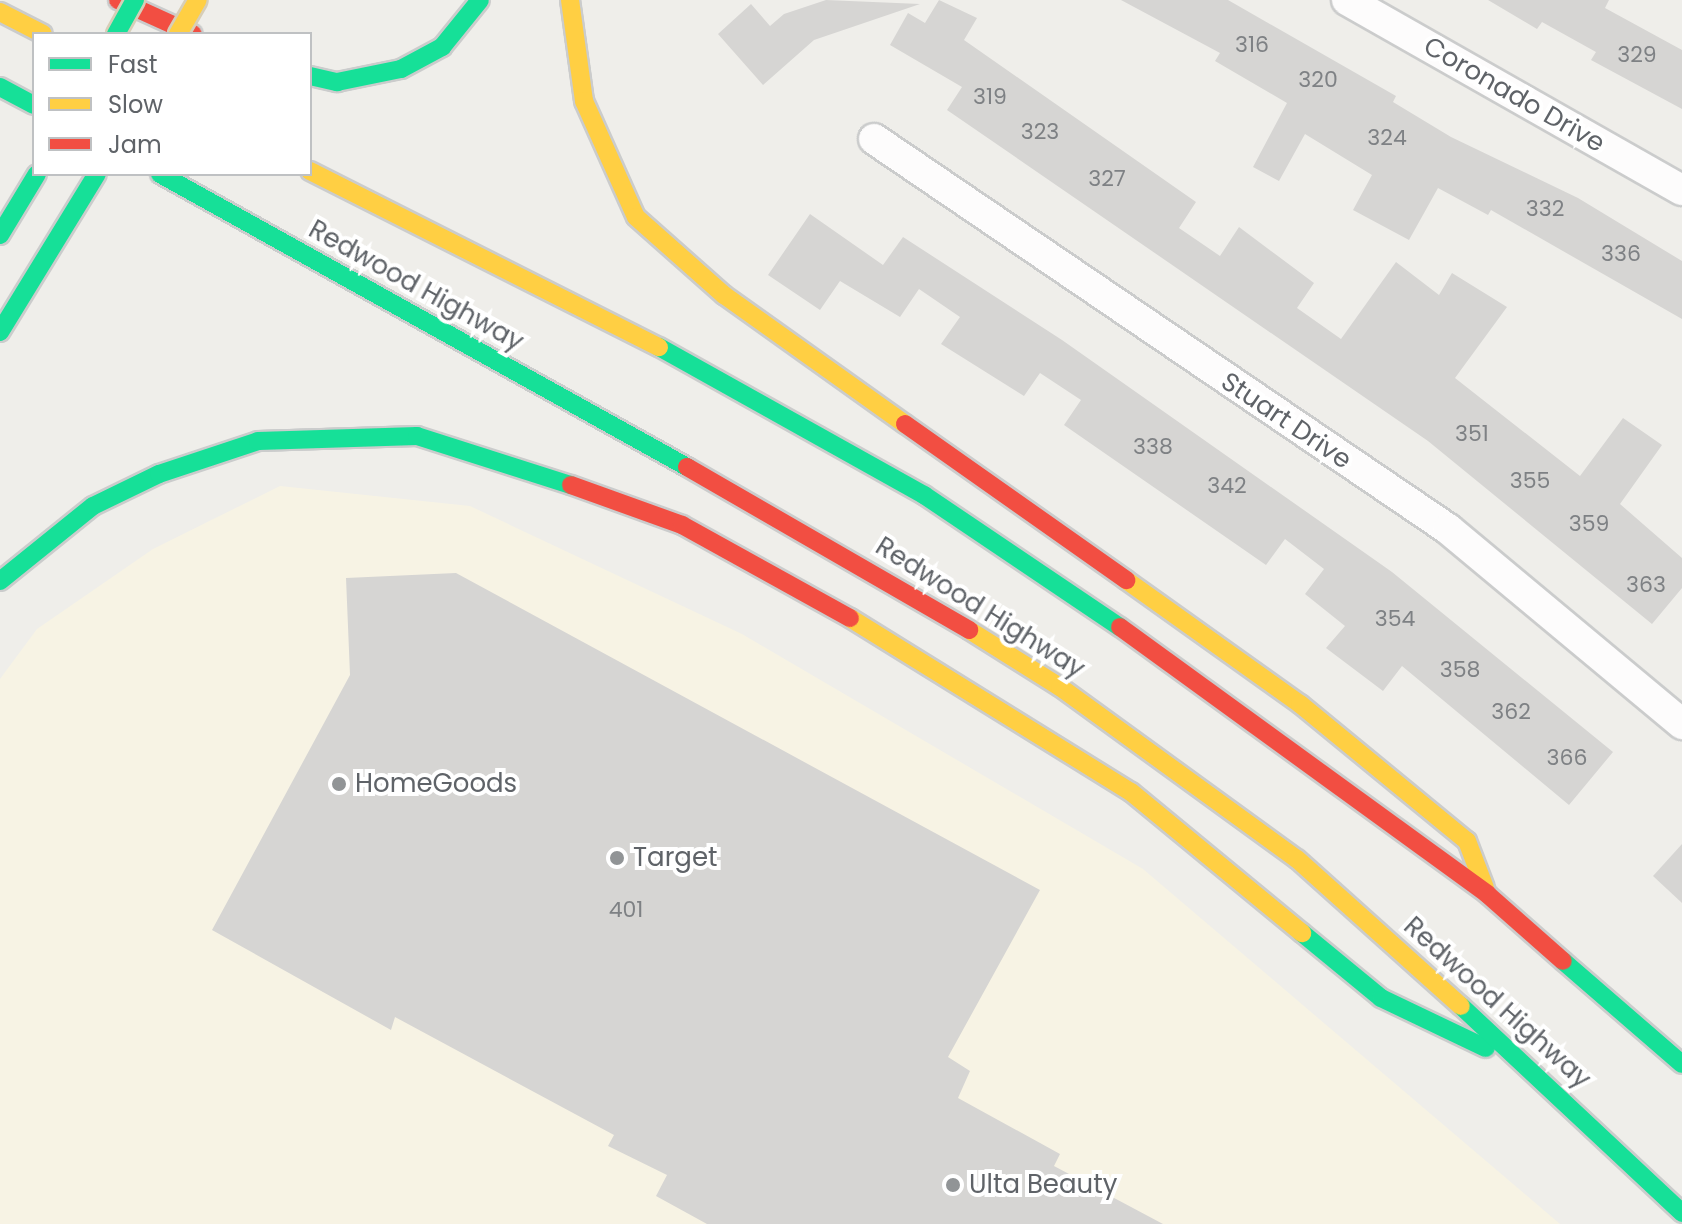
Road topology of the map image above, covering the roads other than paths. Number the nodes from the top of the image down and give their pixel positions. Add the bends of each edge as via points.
1 (118, 0) edge
2 (135, 0) edge
3 (198, 0) edge
4 (480, 0) edge
5 (570, 0) edge
6 (1347, 0) edge
7 (5, 14) edge
8 (39, 32) edge
9 (117, 32) edge
10 (179, 32) edge
11 (189, 32) edge
12 (312, 76) edge
13 (0, 87) edge
14 (32, 104) edge
15 (874, 139) dead end
16 (312, 172) edge
17 (36, 176) edge
18 (96, 176) edge
19 (164, 176) edge
20 (1682, 190) edge
21 (0, 235) edge
22 (0, 332) edge
23 (0, 581) edge
24 (1679, 716) edge
25 (1487, 894) junction
26 (1682, 1064) edge
27 (1531, 1070) junction
28 (1682, 1213) edge

1 - 11 main road
2 - 9 main road, bridge
3 - 10 main road, bridge
4 - 12 main road via 442,47 401,69 337,82
5 - 25 main road via 584,101 598,143 636,217 660,242 724,295 1300,704 1467,841
6 - 20 street, Coronado Drive
7 - 8 main road
13 - 14 main road
15 - 24 street, Stuart Drive via 1448,529
16 - 25 main road, Redwood Highway via 676,356 924,495 1229,701
17 - 21 main road
18 - 22 main road
19 - 27 main road, Redwood Highway via 893,582 1060,687 1297,859
23 - 27 main road via 93,506 159,474 258,441 341,434 417,436 557,477 682,525 915,654 1131,792 1381,998
25 - 26 main road, Redwood Highway
27 - 28 main road, Redwood Highway

